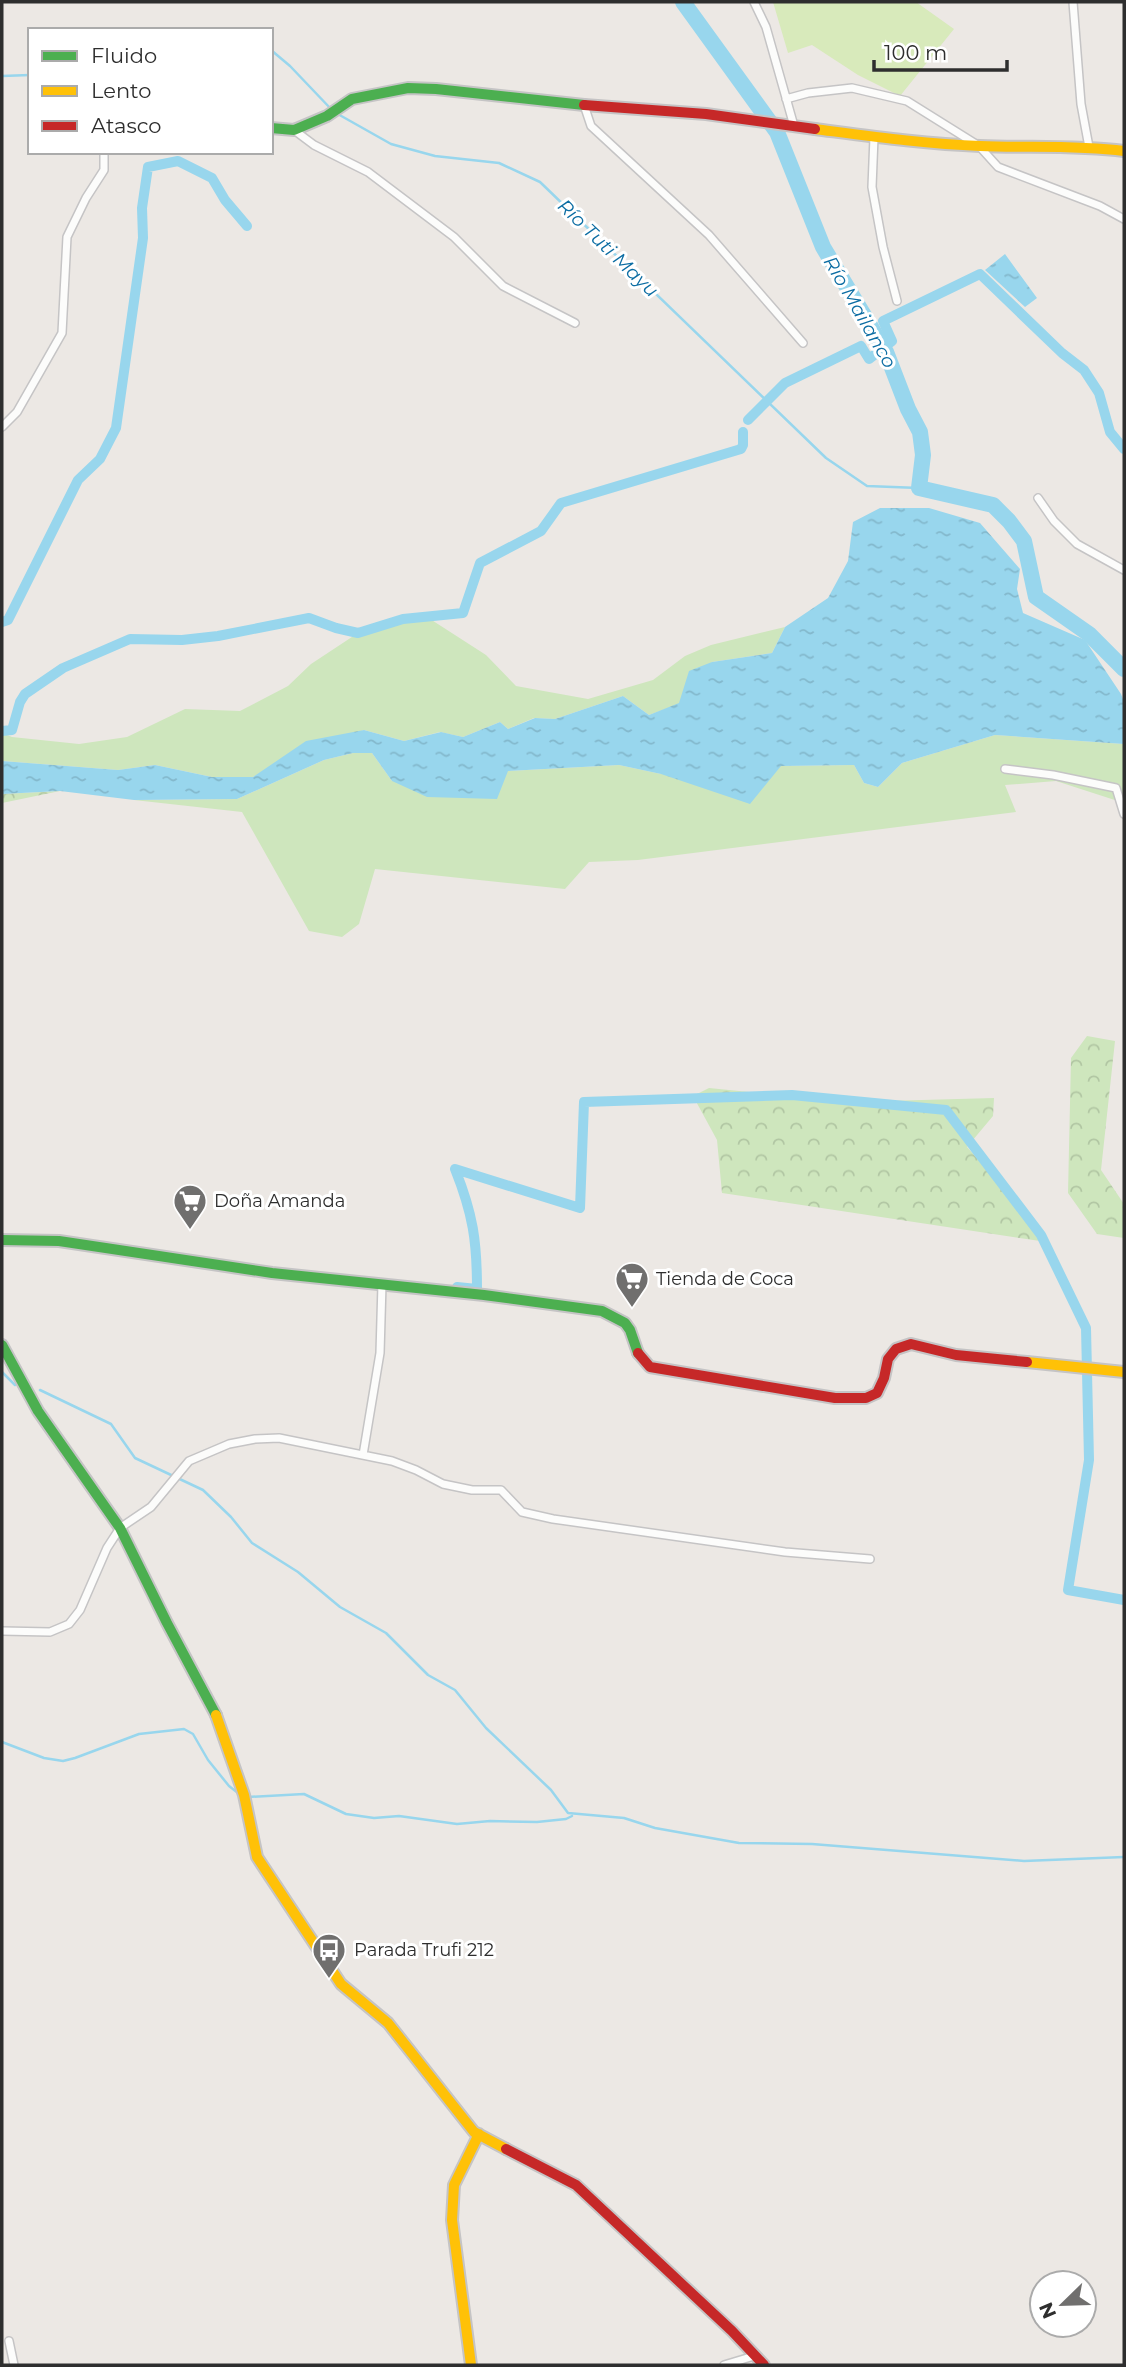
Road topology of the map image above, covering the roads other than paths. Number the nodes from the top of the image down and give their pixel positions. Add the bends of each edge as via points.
1 (754, 2) edge
2 (1073, 2) edge
3 (786, 99) junction
4 (584, 105) junction
5 (794, 126) junction
6 (273, 128) edge
7 (294, 130) junction
8 (874, 137) junction
9 (979, 146) junction
10 (1090, 147) junction
11 (1124, 151) edge
12 (104, 154) edge
13 (1124, 219) edge
14 (898, 301) dead end
15 (575, 323) dead end
16 (803, 343) dead end
17 (2, 426) edge
18 (1038, 498) dead end
19 (1124, 570) edge
20 (1005, 769) dead end
21 (1124, 814) edge
22 (2, 1240) edge
23 (382, 1284) junction
24 (2, 1345) edge
25 (1124, 1372) edge
26 (363, 1455) junction
27 (120, 1528) junction
28 (870, 1559) dead end
29 (2, 1631) edge
30 (479, 2134) junction
31 (9, 2341) dead end
32 (754, 2356) junction
33 (14, 2365) edge
34 (471, 2365) edge
35 (724, 2365) edge
36 (764, 2365) edge

1 - 3 street via 766,27
2 - 10 street via 1081,104
3 - 5 street
3 - 9 street via 852,88 907,101
4 - 5 street
4 - 7 street via 436,89 389,90 352,99
4 - 16 street via 591,126 709,235
5 - 8 street
6 - 7 street
7 - 15 street via 368,172 454,237 503,286
8 - 9 street
8 - 14 street via 872,187
9 - 10 street
9 - 13 street via 998,167
10 - 11 street
12 - 17 street via 104,170 67,237 62,334 17,412
18 - 19 street via 1077,544
20 - 21 street via 1116,788
22 - 23 street via 59,1241 272,1273
23 - 25 street via 602,1311 629,1326 640,1359 650,1367 835,1398 866,1398 877,1393 888,1359 896,1349 911,1345 956,1355
23 - 26 street via 380,1353
24 - 27 street via 38,1411
26 - 27 street via 279,1438 229,1444 189,1461 151,1507
26 - 28 street via 392,1461 443,1484 501,1490 522,1512 553,1519
27 - 29 street via 69,1624 50,1632
27 - 30 street via 216,1714 244,1795 257,1857 341,1984 388,2023
30 - 32 street via 576,2185
30 - 34 street via 454,2185 452,2220
31 - 33 street
32 - 35 street
32 - 36 street

